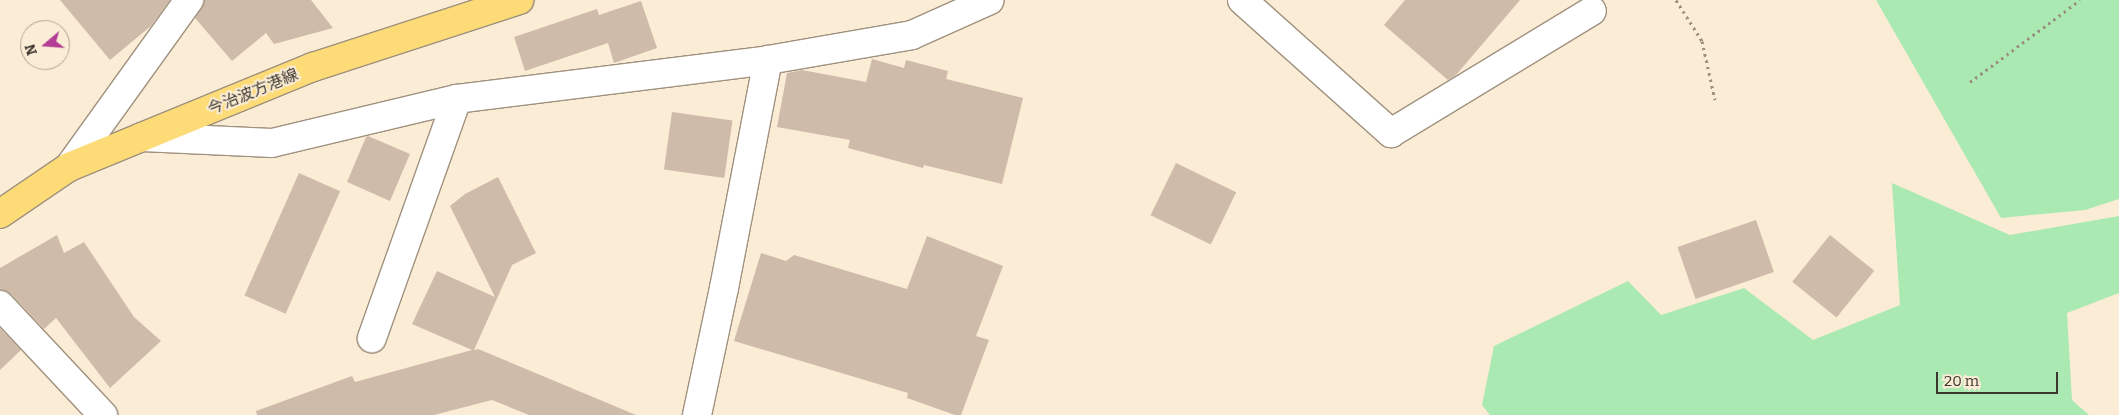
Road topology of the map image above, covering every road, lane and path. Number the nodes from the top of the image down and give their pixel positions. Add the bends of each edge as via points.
1 (189, 0) edge
2 (519, 0) edge
3 (990, 0) edge
4 (1242, 0) edge
5 (1676, 0) edge
6 (2080, 0) edge
7 (1592, 11) dead end
8 (768, 60) junction
9 (1970, 82) dead end
10 (457, 99) junction
11 (1715, 100) dead end
12 (142, 137) junction
13 (69, 167) junction
14 (0, 214) edge
15 (0, 305) edge
16 (372, 338) dead end
17 (103, 415) edge
18 (697, 415) edge

1 - 13 street
2 - 12 main road, 今治波方港線 via 313,67
3 - 8 street via 912,35
4 - 7 street via 1391,133
5 - 11 path via 1702,42
6 - 9 path
8 - 10 street
8 - 18 street
10 - 12 street via 272,144
10 - 16 street
12 - 13 main road, 今治波方港線
13 - 14 main road, 今治波方港線
15 - 17 street

